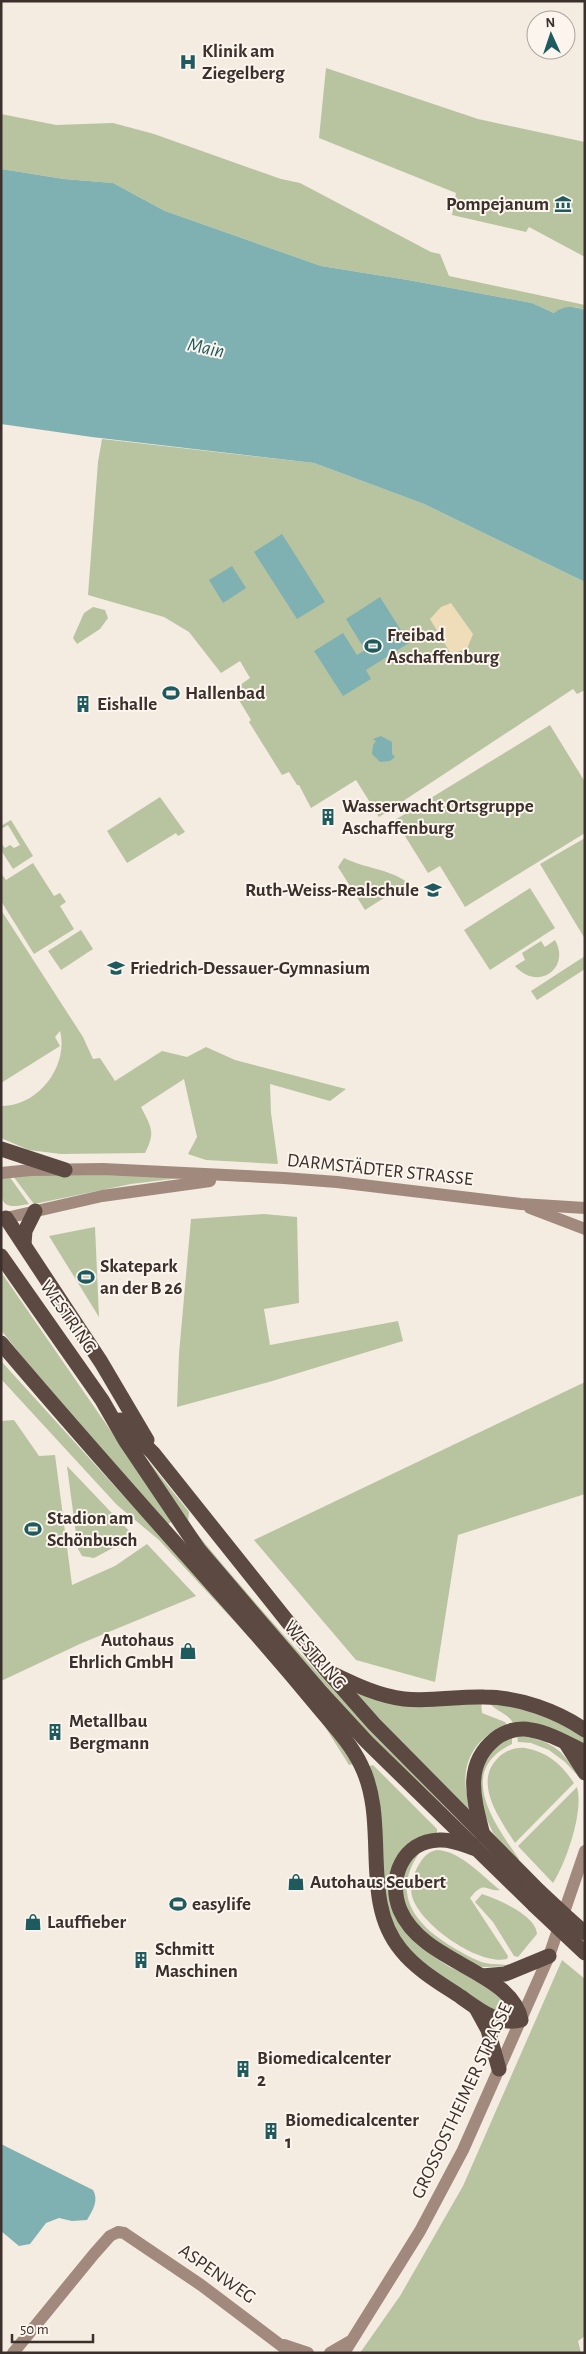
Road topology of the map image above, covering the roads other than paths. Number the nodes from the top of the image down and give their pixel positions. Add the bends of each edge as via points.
1 (1, 1149) edge
2 (65, 1170) junction
3 (1, 1173) edge
4 (235, 1177) junction
5 (521, 1204) junction
6 (585, 1208) edge
7 (35, 1211) junction
8 (6, 1218) joint
9 (585, 1229) edge
10 (24, 1244) junction
11 (1, 1256) edge
12 (1, 1343) edge
13 (102, 1400) junction
14 (153, 1452) junction
15 (284, 1666) junction
16 (327, 1671) junction
17 (319, 1690) junction
18 (578, 1720) edge
19 (585, 1730) edge
20 (566, 1744) junction
21 (585, 1752) edge
22 (585, 1773) edge
23 (480, 1843) junction
24 (585, 1851) edge
25 (537, 1898) junction
26 (585, 1933) edge
27 (585, 1953) edge
28 (549, 1956) junction
29 (482, 1976) junction
30 (476, 2008) junction
31 (521, 2020) junction
32 (499, 2069) junction
33 (353, 2339) junction
34 (287, 2349) edge
35 (13, 2353) edge
36 (308, 2353) edge
37 (330, 2353) edge
38 (344, 2353) edge

1 - 2 highway
2 - 3 main road, DARMSTÄDTER STRASSE
2 - 4 main road, DARMSTÄDTER STRASSE via 104,1169
4 - 5 main road, DARMSTÄDTER STRASSE via 343,1183
4 - 7 main road, DARMSTÄDTER STRASSE via 128,1192
5 - 6 main road, DARMSTÄDTER STRASSE
5 - 9 main road, DARMSTÄDTER STRASSE
7 - 8 main road, DARMSTÄDTER STRASSE
7 - 10 highway via 25,1231
8 - 10 highway
10 - 14 highway via 101,1362
11 - 13 highway, WESTRING
12 - 15 highway
13 - 14 highway, WESTRING
13 - 17 highway, WESTRING via 199,1550
14 - 16 highway, WESTRING
15 - 17 highway
15 - 30 highway via 347,1742 360,1763 375,1816 378,1894 389,1933 417,1966
16 - 18 highway via 386,1696 424,1701 484,1697 509,1699
16 - 23 highway, WESTRING
17 - 23 highway, WESTRING via 398,1773
18 - 19 highway
20 - 21 highway
20 - 22 highway
20 - 23 highway via 536,1731 514,1730 499,1735 487,1746 474,1768 472,1783
23 - 25 highway, WESTRING
23 - 29 highway via 426,1841 413,1848 402,1860 396,1876 396,1893 400,1910 426,1942
24 - 28 main road, GROSSOSTHEIMER STRASSE
25 - 26 highway, bridge
25 - 27 highway, bridge
28 - 29 highway via 505,1974
28 - 31 main road, GROSSOSTHEIMER STRASSE
29 - 31 highway via 513,2001
30 - 31 highway via 505,2022
30 - 32 highway via 488,2030
31 - 32 main road, GROSSOSTHEIMER STRASSE
32 - 33 main road, GROSSOSTHEIMER STRASSE via 463,2150 430,2213
33 - 37 main road
33 - 38 main road, GROSSOSTHEIMER STRASSE
34 - 35 main road, ASPENWEG via 194,2280 118,2232 94,2254
34 - 36 main road, ASPENWEG

